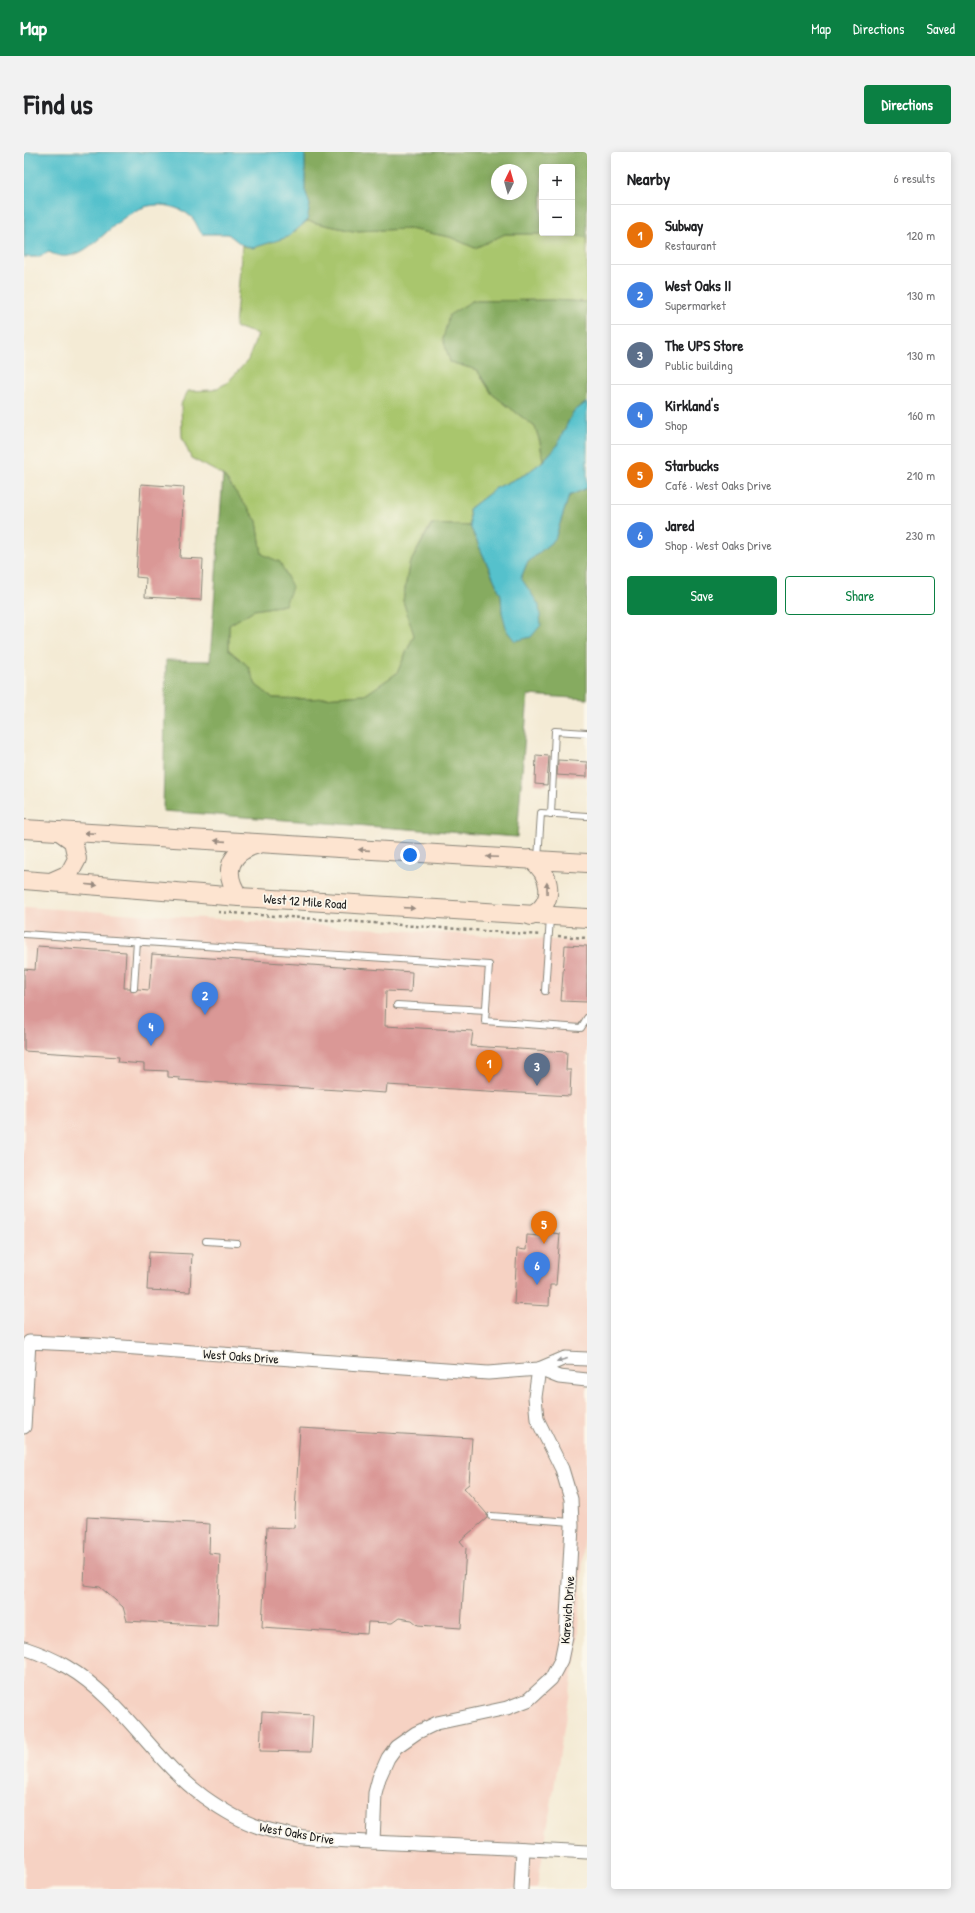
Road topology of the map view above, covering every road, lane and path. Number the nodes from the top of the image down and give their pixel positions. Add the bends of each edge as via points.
1 (587, 733) edge
2 (551, 814) junction
3 (587, 816) edge
4 (24, 829) edge
5 (59, 831) junction
6 (259, 844) junction
7 (534, 859) junction
8 (587, 863) edge
9 (24, 880) edge
10 (53, 881) junction
11 (239, 897) junction
12 (531, 916) junction
13 (550, 916) junction
14 (587, 918) edge
15 (24, 934) edge
16 (137, 941) junction
17 (134, 988) dead end
18 (545, 991) dead end
19 (397, 1005) dead end
20 (486, 1010) junction
21 (587, 1018) edge
22 (206, 1241) dead end
23 (237, 1243) dead end
24 (587, 1360) edge
25 (539, 1369) junction
26 (587, 1380) edge
27 (24, 1427) edge
28 (491, 1516) dead end
29 (572, 1522) junction
30 (24, 1648) edge
31 (373, 1842) junction
32 (523, 1849) junction
33 (587, 1852) edge
34 (521, 1889) edge

1 - 2 lane via 555,731
2 - 3 lane
2 - 7 lane via 541,813
4 - 5 main road
6 -> 5 main road
5 - 10 main road via 73,841 77,859 69,874
7 -> 6 main road
6 - 11 main road via 245,847 234,857 229,871 231,885
7 - 8 main road
12 -> 7 main road via 540,911 549,889 546,877
9 - 10 main road, West 12 Mile Road
10 -> 11 main road, West 12 Mile Road
11 -> 12 main road, West 12 Mile Road
12 - 13 main road, West 12 Mile Road
13 - 14 main road, West 12 Mile Road
13 - 18 lane
15 - 16 lane
16 - 17 lane
16 - 20 lane via 489,965
19 - 20 lane
20 - 21 lane via 485,1022 581,1028
22 - 23 lane
24 -> 25 street, West Oaks Drive via 565,1358
25 - 26 street, West Oaks Drive via 560,1377
25 - 27 street, West Oaks Drive via 488,1373 438,1371 29,1342
25 - 29 street, Karevich Drive via 535,1397 537,1419 562,1469 571,1499
28 - 29 lane
29 - 31 street, Karevich Drive via 566,1636 561,1660 551,1679 536,1695 521,1704 437,1723 416,1733 396,1748 378,1778
30 - 31 street, West Oaks Drive via 67,1666 86,1680 122,1714 158,1756 182,1779 232,1815 278,1832 338,1841
31 - 32 street, West Oaks Drive
32 - 33 street, West Oaks Drive
32 - 34 street

